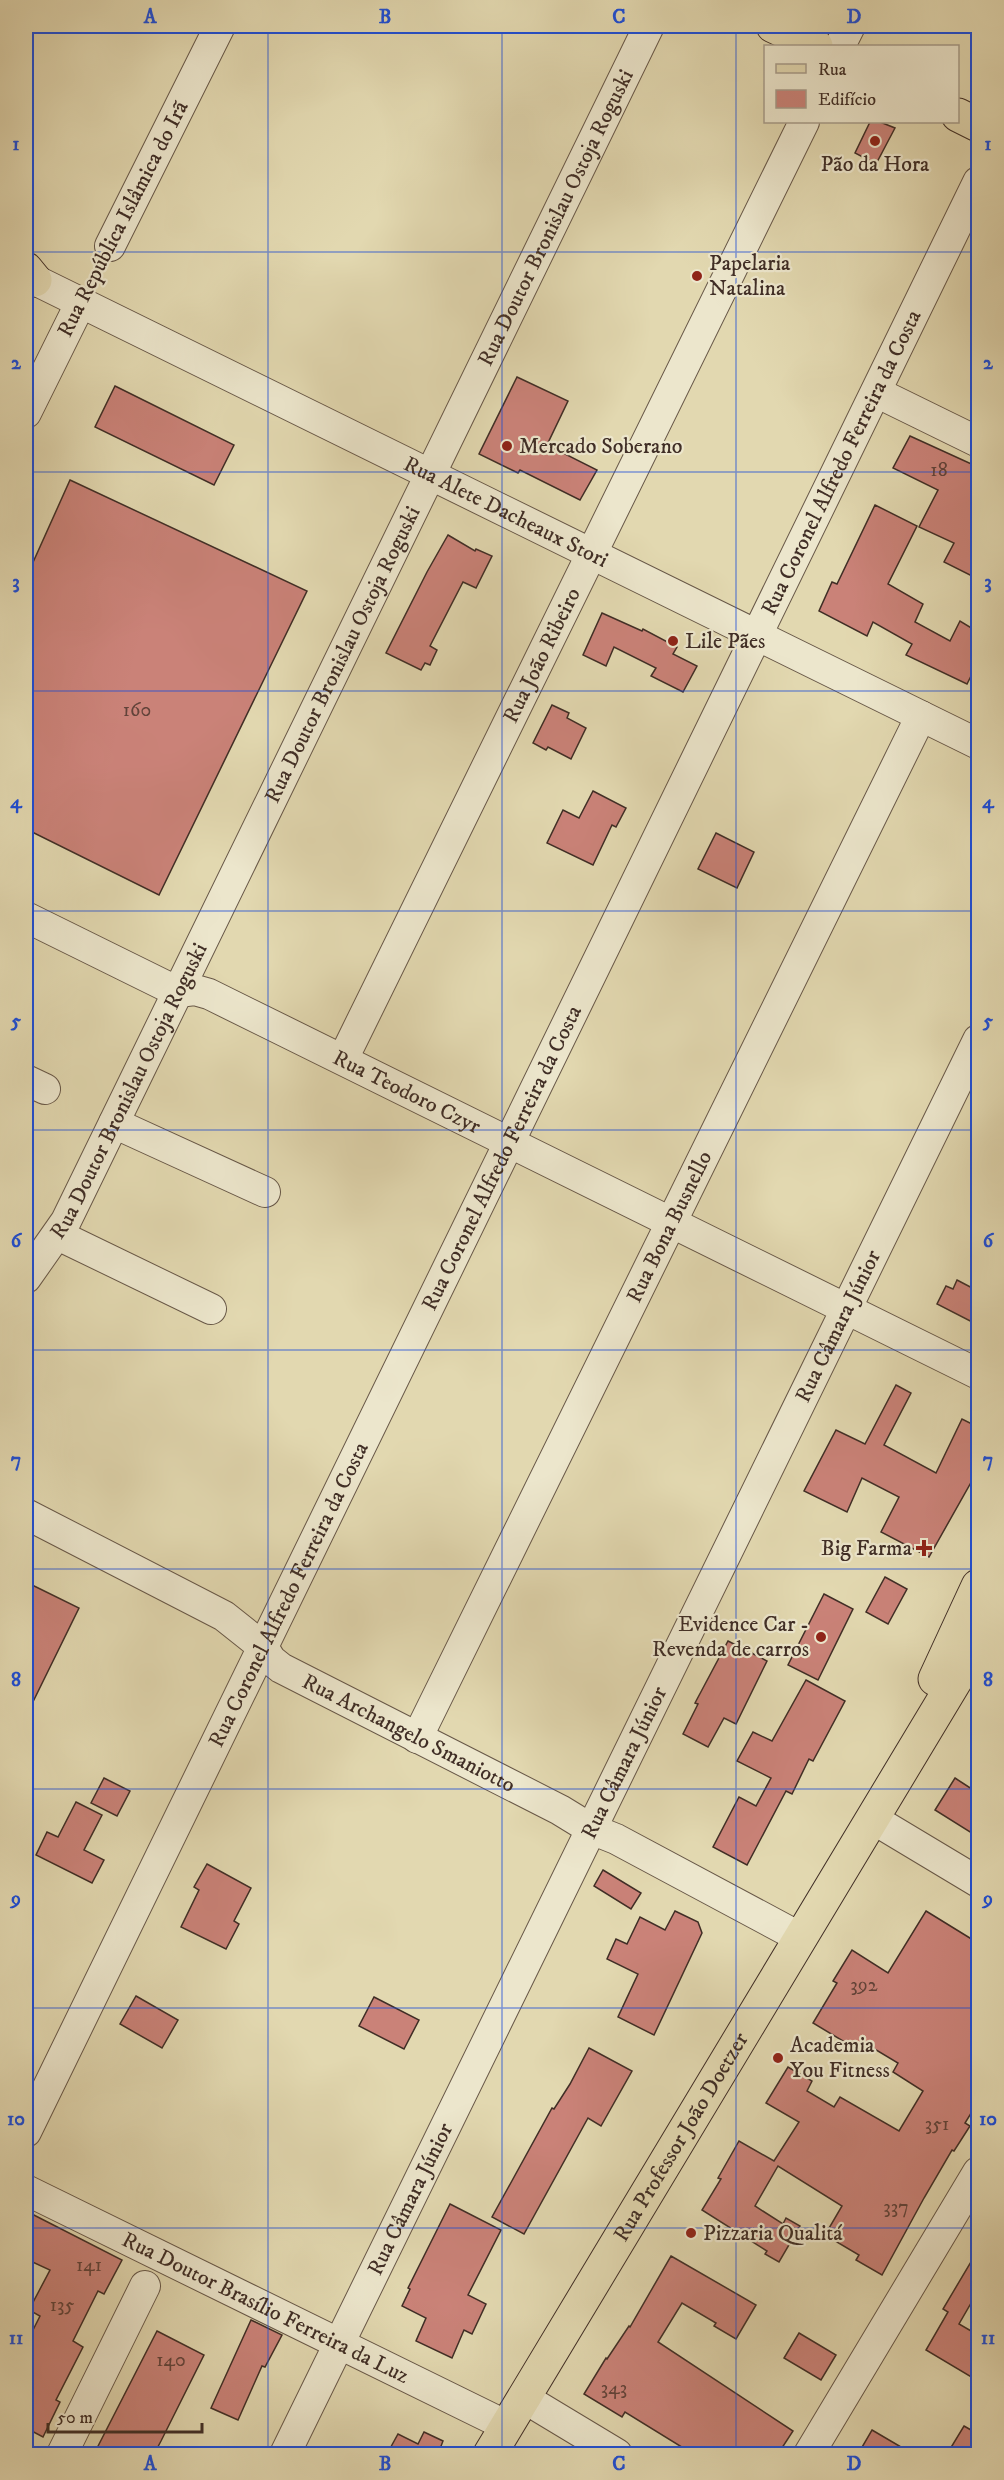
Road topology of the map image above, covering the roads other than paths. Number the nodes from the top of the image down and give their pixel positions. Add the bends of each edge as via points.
1 (220, 26) edge
2 (650, 26) edge
3 (773, 26) edge
4 (850, 26) edge
5 (814, 45) edge
6 (840, 45) edge
7 (959, 116) edge
8 (804, 123) edge
9 (978, 125) edge
10 (978, 182) edge
11 (110, 246) road end
12 (29, 276) edge
13 (81, 302) junction
14 (876, 392) junction
15 (26, 413) edge
16 (978, 442) edge
17 (430, 474) junction
18 (592, 554) junction
19 (757, 635) junction
20 (921, 716) junction
21 (978, 744) edge
22 (26, 917) edge
23 (178, 992) junction
24 (978, 1040) edge
25 (343, 1059) junction
26 (114, 1123) junction
27 (509, 1142) junction
28 (265, 1192) dead end
29 (671, 1222) junction
30 (58, 1235) junction
31 (26, 1278) edge
32 (211, 1309) dead end
33 (847, 1309) junction
34 (978, 1374) edge
35 (26, 1514) edge
36 (978, 1586) edge
37 (978, 1643) edge
38 (262, 1647) junction
39 (417, 1738) junction
40 (873, 1819) junction
41 (591, 1829) junction
42 (978, 1882) edge
43 (801, 1938) junction
44 (26, 2132) edge
45 (978, 2172) edge
46 (26, 2190) edge
47 (145, 2286) dead end
48 (339, 2343) junction
49 (524, 2398) junction
50 (507, 2426) junction
51 (62, 2454) edge
52 (285, 2454) edge
53 (490, 2454) edge
54 (617, 2454) edge
55 (809, 2454) edge

1 - 11 street, Rua República Islâmica do Irã
2 - 17 street, Rua Doutor Bronislau Ostoja Roguski
3 - 5 main road
4 - 6 street
7 - 9 main road
8 - 18 street, Rua João Ribeiro
10 - 14 street, Rua Coronel Alfredo Ferreira da Costa
12 - 13 street, Rua Alete Dacheaux Stori
13 - 15 street, Rua República Islâmica do Irã
13 - 17 street, Rua Alete Dacheaux Stori
14 - 16 street
14 - 19 street, Rua Coronel Alfredo Ferreira da Costa
17 - 18 street, Rua Alete Dacheaux Stori
17 - 23 street, Rua Doutor Bronislau Ostoja Roguski
18 - 19 street, Rua Alete Dacheaux Stori
18 - 25 street, Rua João Ribeiro
19 - 20 street, Rua Alete Dacheaux Stori
19 - 27 street, Rua Coronel Alfredo Ferreira da Costa
20 - 21 street, Rua Alete Dacheaux Stori
20 - 29 street, Rua Bona Busnello
22 - 23 street, Rua Teodoro Czyr
23 - 25 street, Rua Teodoro Czyr via 195,990 209,994
23 - 26 street, Rua Doutor Bronislau Ostoja Roguski
24 - 33 street, Rua Câmara Júnior
25 - 27 street, Rua Teodoro Czyr
26 - 28 street
26 - 30 street, Rua Doutor Bronislau Ostoja Roguski
27 - 29 street, Rua Teodoro Czyr
27 - 38 street, Rua Coronel Alfredo Ferreira da Costa
29 - 33 street, Rua Teodoro Czyr
29 - 39 street, Rua Bona Busnello
30 - 31 street, Rua Doutor Bronislau Ostoja Roguski
30 - 32 street
33 - 34 street, Rua Teodoro Czyr
33 - 41 street, Rua Câmara Júnior
35 - 38 street, Rua Archangelo Smaniotto via 216,1612
36 - 40 main road, Rua Professor João Doetzer
37 - 40 main road, Rua Professor João Doetzer
38 - 39 street, Rua Archangelo Smaniotto via 281,1668
38 - 44 street, Rua Coronel Alfredo Ferreira da Costa
39 - 41 street, Rua Archangelo Smaniotto
40 - 42 street
40 - 43 main road, Rua Professor João Doetzer
41 - 43 street, Rua Archangelo Smaniotto
41 - 48 street, Rua Câmara Júnior
43 - 49 main road, Rua Professor João Doetzer
45 - 55 street
46 - 48 street, Rua Doutor Brasílio Ferreira da Luz
47 - 51 street
48 - 50 street, Rua Doutor Brasílio Ferreira da Luz
48 - 52 street, Rua Câmara Júnior
49 - 50 main road, Rua Professor João Doetzer
49 - 54 street
50 - 53 main road, Rua Professor João Doetzer

